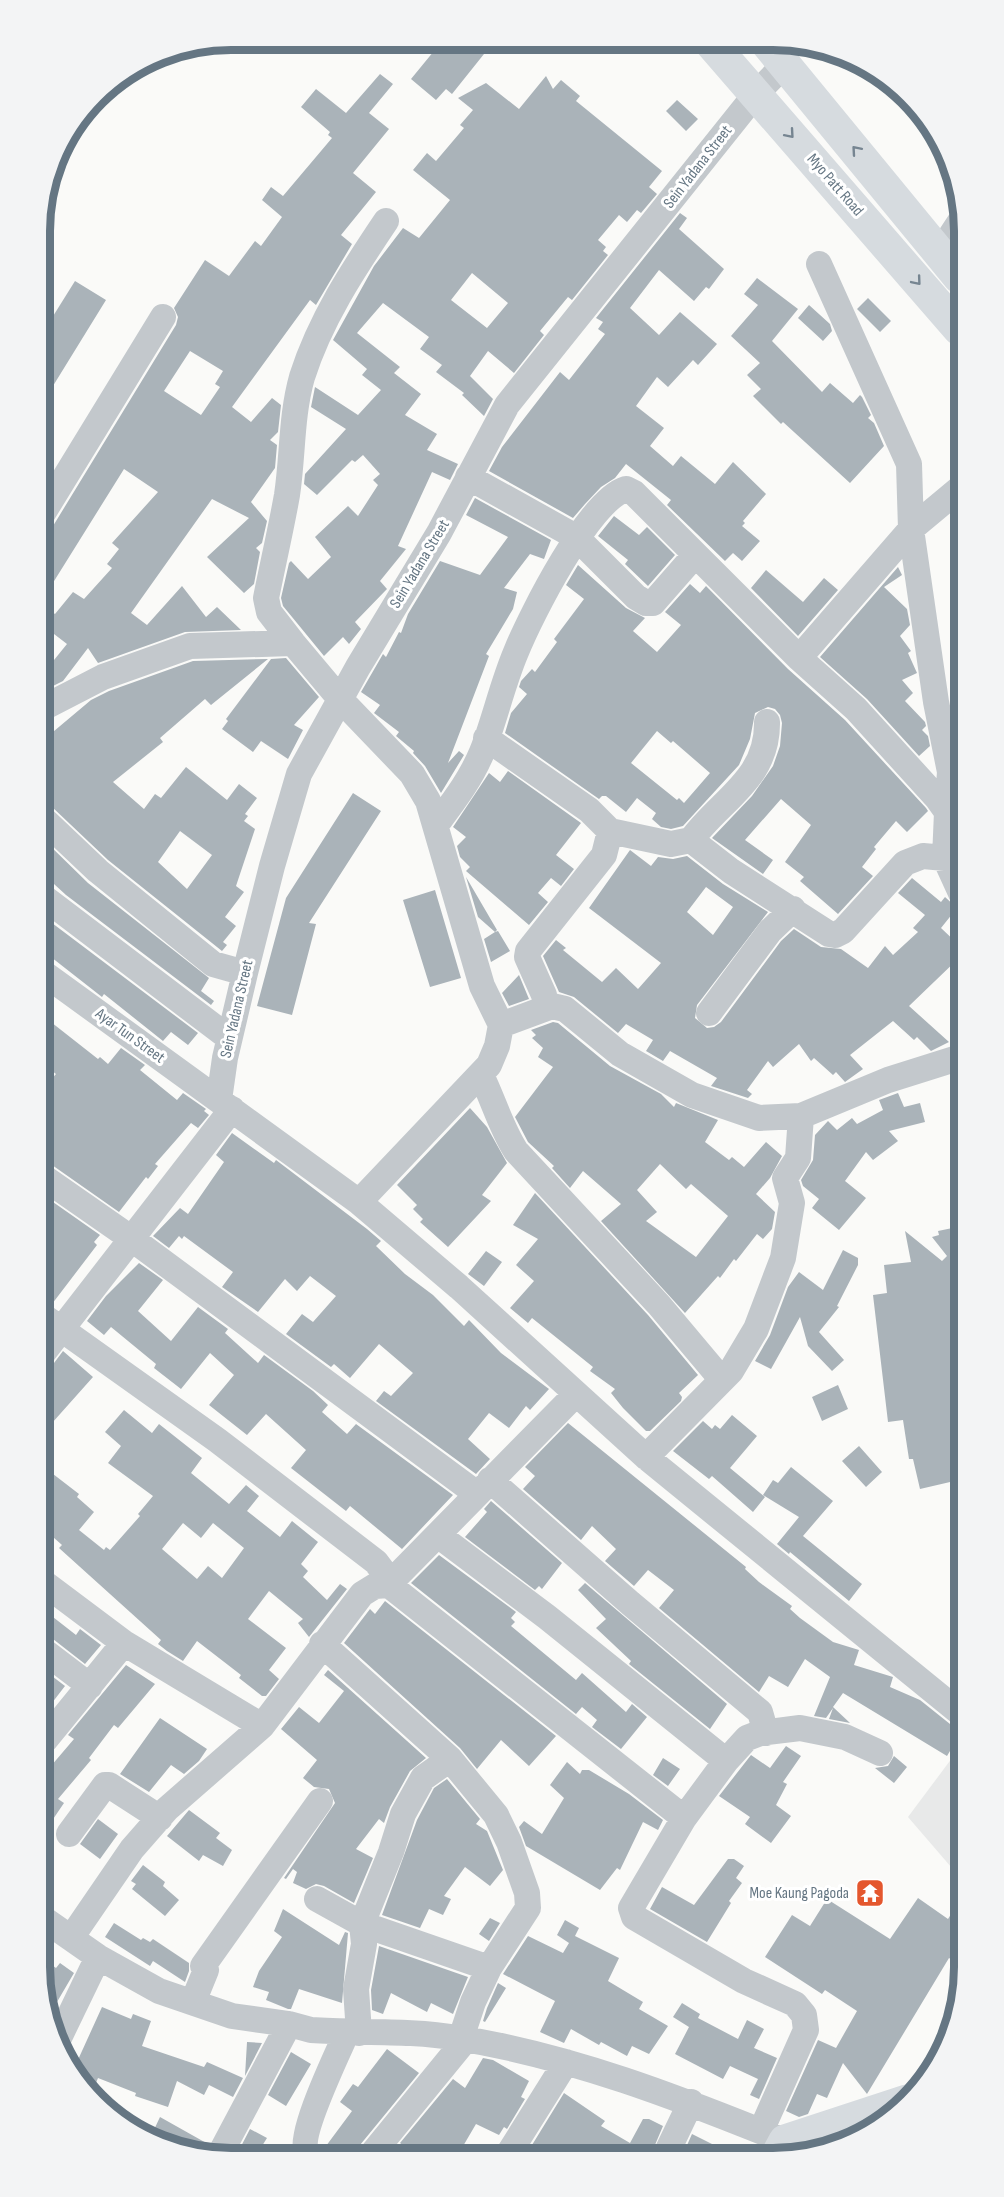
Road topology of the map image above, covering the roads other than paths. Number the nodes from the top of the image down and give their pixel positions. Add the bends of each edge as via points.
1 (716, 49) edge
2 (775, 54) edge
3 (755, 94) junction
4 (881, 179) junction
5 (855, 208) junction
6 (386, 221) dead end
7 (955, 237) edge
8 (819, 264) dead end
9 (949, 265) edge
10 (163, 317) dead end
11 (955, 324) edge
12 (468, 477) junction
13 (955, 492) edge
14 (50, 502) edge
15 (911, 529) junction
16 (576, 537) junction
17 (695, 555) junction
18 (293, 643) junction
19 (800, 658) junction
20 (340, 699) junction
21 (50, 705) edge
22 (767, 722) dead end
23 (486, 738) junction
24 (947, 812) junction
25 (50, 825) edge
26 (436, 825) junction
27 (610, 831) junction
28 (691, 840) junction
29 (945, 858) junction
30 (955, 879) edge
31 (50, 902) edge
32 (793, 909) junction
33 (245, 973) junction
34 (50, 978) edge
35 (546, 1008) junction
36 (710, 1013) dead end
37 (501, 1025) junction
38 (229, 1038) junction
39 (955, 1059) edge
40 (481, 1075) junction
41 (225, 1105) junction
42 (801, 1116) junction
43 (50, 1182) edge
44 (359, 1202) junction
45 (132, 1239) junction
46 (53, 1322) edge
47 (722, 1380) junction
48 (576, 1394) junction
49 (646, 1457) junction
50 (483, 1487) junction
51 (438, 1535) junction
52 (390, 1583) junction
53 (50, 1588) edge
54 (124, 1643) junction
55 (322, 1644) junction
56 (50, 1656) edge
57 (90, 1686) junction
58 (954, 1708) edge
59 (262, 1726) junction
60 (766, 1733) junction
61 (50, 1734) edge
62 (880, 1753) dead end
63 (450, 1759) junction
64 (726, 1761) junction
65 (320, 1801) dead end
66 (160, 1818) junction
67 (684, 1818) junction
68 (69, 1834) dead end
69 (317, 1899) dead end
70 (50, 1923) edge
71 (362, 1924) junction
72 (71, 1938) junction
73 (98, 1957) junction
74 (489, 1968) junction
75 (193, 2002) junction
76 (289, 2024) junction
77 (62, 2032) edge
78 (353, 2032) junction
79 (464, 2039) junction
80 (566, 2062) junction
81 (691, 2102) junction
82 (887, 2107) edge
83 (775, 2141) edge
84 (224, 2147) edge
85 (304, 2148) edge
86 (377, 2148) edge
87 (512, 2148) edge
88 (669, 2148) edge

1 - 3 main road, Myo Patt Road
2 - 3 street, Sein Yadana Street
4 -> 2 main road
3 -> 5 main road, Myo Patt Road
3 - 12 street, Sein Yadana Street via 507,405
4 - 5 main road
4 - 9 main road
5 -> 11 main road, Myo Patt Road
6 - 18 street via 349,276 315,341 295,404 287,493 266,598 269,612
7 - 9 street
8 - 15 street via 906,452
10 - 14 street
12 - 16 street
12 - 20 street, Sein Yadana Street
13 - 15 street
15 - 19 street
15 - 24 street via 950,772
16 - 17 street via 613,495 626,489
16 - 17 street via 646,603 653,603
16 - 23 street via 516,652
17 - 19 street
18 - 20 street
18 - 21 street via 190,646 102,677
19 - 24 street via 856,709
20 - 26 street via 412,774
20 - 33 street, Sein Yadana Street via 299,774
22 - 28 street via 767,742 754,773 706,819
23 - 26 street via 462,788
23 - 27 street via 589,810
24 - 29 street
25 - 33 street via 98,872 213,964
26 - 37 street via 482,986
27 - 28 street via 671,844
27 - 35 street via 604,855 528,951
28 - 32 street via 731,871
29 - 30 street
29 - 32 street via 923,856 905,863 843,932 835,935
31 - 38 street
32 - 36 street via 770,931
33 - 38 street, Sein Yadana Street
34 - 41 street, Ayar Tun Street
35 - 37 street
35 - 42 street via 565,1009 620,1054 692,1095 748,1116
37 - 40 street via 497,1046
38 - 41 street, Sein Yadana Street
39 - 42 street via 888,1080
40 - 44 street
40 - 47 street via 516,1151 659,1305
41 - 44 street, Ayar Tun Street
41 - 45 street, Sein Yadana Street
42 - 47 street via 798,1158 785,1178 792,1203 783,1258 756,1329
43 - 45 street
44 - 48 street, Ayar Tun Street
45 - 46 street, Sein Yadana Street
45 - 50 street
46 - 52 street via 339,1533 376,1562
47 - 49 street
48 - 49 street, Ayar Tun Street
48 - 50 street
49 - 58 street, Ayar Tun Street
50 - 51 street
50 - 60 street via 760,1712
51 - 52 street
51 - 64 street
52 - 55 street via 362,1594
52 - 67 street
53 - 54 street
54 - 57 street
54 - 59 street
55 - 59 street
55 - 63 street
56 - 57 street
57 - 61 street
59 - 66 street
60 - 62 street via 800,1728 844,1737
60 - 64 street via 747,1738
63 - 71 street via 423,1778 403,1814
63 - 74 street via 496,1815 527,1893 528,1908
64 - 67 street
65 - 75 street via 203,1966 206,1970
66 - 68 street via 105,1785
66 - 72 street via 132,1850
67 - 83 street via 631,1914 744,1980 795,2004 804,2015 806,2030
69 - 71 street
70 - 72 street
71 - 74 street
71 - 78 street via 364,1944
72 - 73 street
73 - 75 street via 159,1991
73 - 77 street
74 - 79 street via 473,2002
75 - 76 street via 232,2016
76 - 78 street via 306,2030
76 - 84 street
78 - 79 street
78 - 85 street via 308,2128
79 - 80 street
79 - 86 street
80 - 81 street
80 - 87 street
81 - 83 street
81 - 88 street
82 - 83 main road

